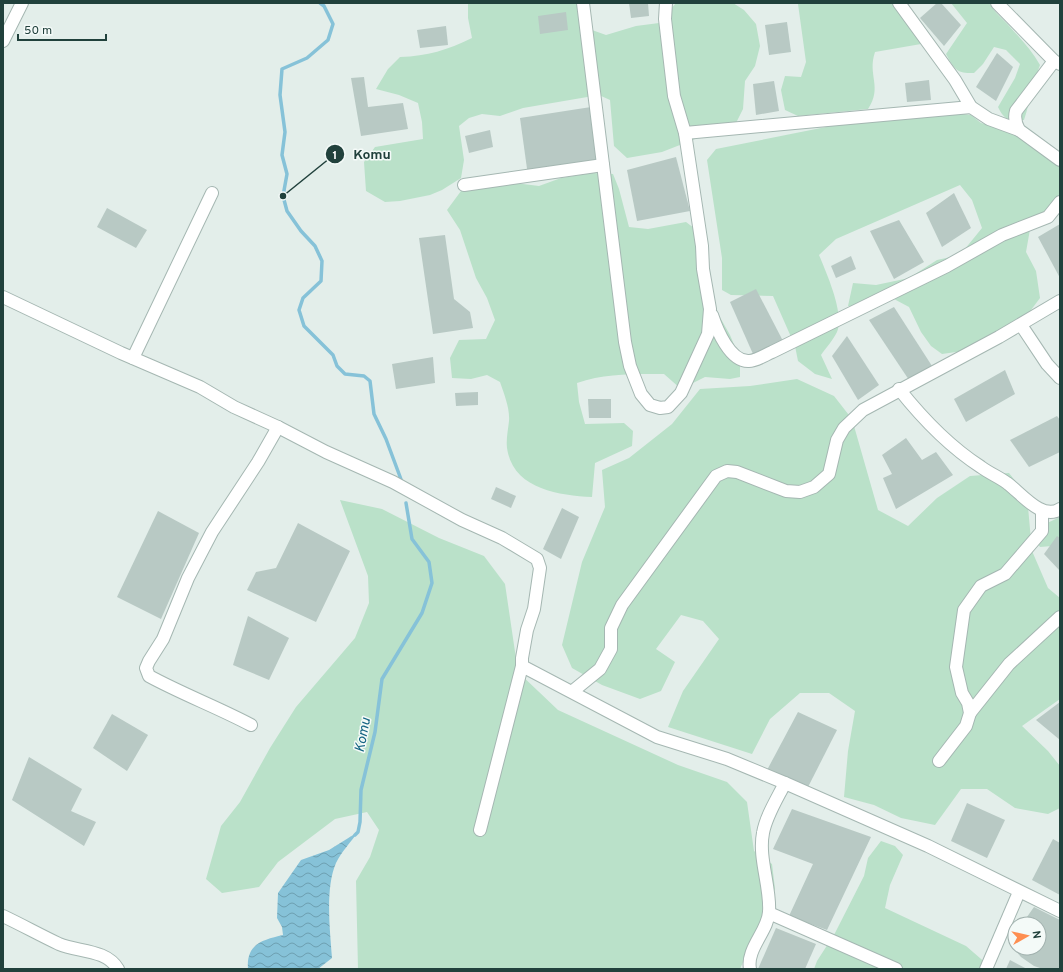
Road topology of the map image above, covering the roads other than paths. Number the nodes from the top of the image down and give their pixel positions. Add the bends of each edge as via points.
1 (22, 3) edge
2 (583, 3) edge
3 (666, 3) edge
4 (899, 3) edge
5 (997, 3) edge
6 (3, 41) edge
7 (1057, 62) edge
8 (971, 107) junction
9 (1019, 130) junction
10 (685, 133) junction
11 (1060, 160) edge
12 (603, 165) junction
13 (464, 185) dead end
14 (212, 192) dead end
15 (1060, 202) edge
16 (3, 297) edge
17 (1060, 301) edge
18 (710, 309) junction
19 (1021, 324) junction
20 (133, 358) junction
21 (1060, 378) edge
22 (899, 389) junction
23 (278, 427) junction
24 (1060, 509) edge
25 (1042, 511) junction
26 (1060, 617) edge
27 (522, 666) junction
28 (573, 691) junction
29 (970, 713) junction
30 (251, 725) dead end
31 (939, 761) dead end
32 (785, 783) junction
33 (480, 830) dead end
34 (1019, 892) junction
35 (1060, 911) edge
36 (769, 913) junction
37 (3, 916) edge
38 (118, 969) edge
39 (750, 969) edge
40 (896, 969) edge
41 (986, 969) edge

1 - 6 street
2 - 12 street
3 - 10 street via 665,19 674,96
4 - 8 street via 955,80
5 - 7 street
7 - 9 street via 1016,111 1015,123
8 - 9 street via 989,119
8 - 10 street
9 - 11 street
10 - 18 street
12 - 13 street
12 - 18 street via 625,342 630,366 641,394 650,404 660,408 668,407 682,393 708,334
14 - 20 street
15 - 18 street via 1048,217 1002,235 947,266 772,352 748,361 735,358 718,334
16 - 20 street
17 - 19 street
19 - 21 street via 1047,364
19 - 22 street
20 - 23 street via 200,387 234,407
22 - 25 street via 913,407 964,455 1006,482
22 - 28 street via 863,410 844,428 837,440 829,474 814,486 800,492 786,491 737,472 726,471 716,476 622,605 610,628 611,649 600,669
23 - 27 street via 393,482 462,520 502,538 537,559 540,568
23 - 30 street via 212,532 146,668 149,676 174,690
24 - 25 street via 1049,513
25 - 29 street via 1042,531 1005,574 982,586 964,610 956,667
26 - 29 street via 1009,664
27 - 28 street
27 - 33 street
28 - 32 street via 657,737 727,759
29 - 31 street via 966,726
32 - 34 street via 928,846
32 - 36 street via 762,834
34 - 35 street
34 - 41 street
36 - 39 street via 750,959
36 - 40 street
37 - 38 street via 61,945 103,956

